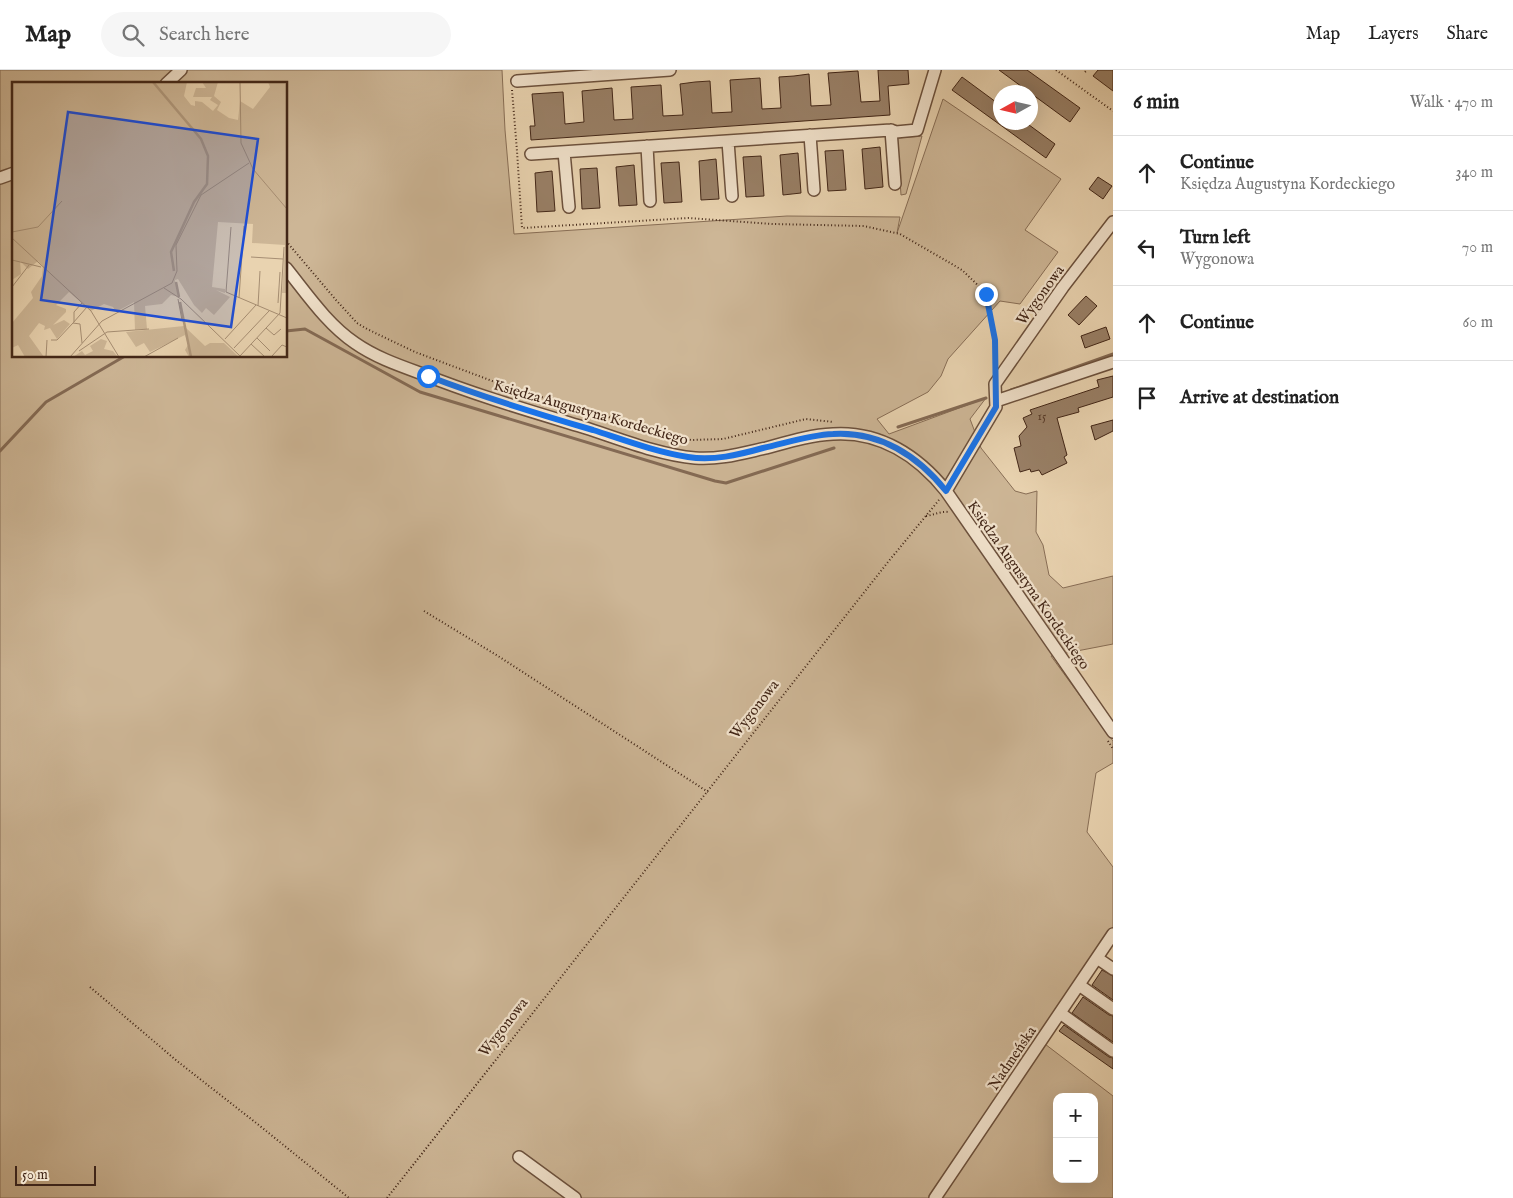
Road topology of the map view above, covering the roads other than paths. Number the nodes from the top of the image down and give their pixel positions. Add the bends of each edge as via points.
1 (181, 70) edge
2 (670, 70) edge
3 (935, 70) edge
4 (168, 82) edge
5 (514, 84) road end
6 (892, 130) junction
7 (810, 135) junction
8 (728, 141) junction
9 (647, 146) junction
10 (564, 152) junction
11 (531, 154) dead end
12 (12, 174) edge
13 (0, 178) edge
14 (895, 184) dead end
15 (814, 190) dead end
16 (732, 196) dead end
17 (650, 202) dead end
18 (568, 207) dead end
19 (1113, 222) edge
20 (288, 270) edge
21 (1113, 362) edge
22 (996, 401) junction
23 (946, 491) junction
24 (1113, 732) edge
25 (1113, 934) edge
26 (1097, 958) junction
27 (1113, 969) edge
28 (1079, 985) junction
29 (1113, 1009) edge
30 (1060, 1013) junction
31 (1113, 1051) edge
32 (519, 1157) dead end
33 (575, 1198) edge
34 (935, 1198) edge

1 - 4 street
2 - 5 street
3 - 6 street via 917,130
6 - 7 street
6 - 14 street
7 - 8 street
7 - 15 street
8 - 9 street
8 - 16 street
9 - 10 street
9 - 17 street
10 - 11 street
10 - 18 street
12 - 13 street
19 - 22 street, Wygonowa via 995,384
20 - 23 street, Księdza Augustyna Kordeckiego via 337,328 363,349 482,396 690,457 725,457 823,435 868,437 889,444 916,460
21 - 22 street
22 - 23 street, Wygonowa via 996,407
23 - 24 street, Księdza Augustyna Kordeckiego
25 - 26 street, Nadmeńska
26 - 27 street
26 - 28 street, Nadmeńska
28 - 29 street
28 - 30 street, Nadmeńska
30 - 31 street
30 - 34 street, Nadmeńska
32 - 33 street

